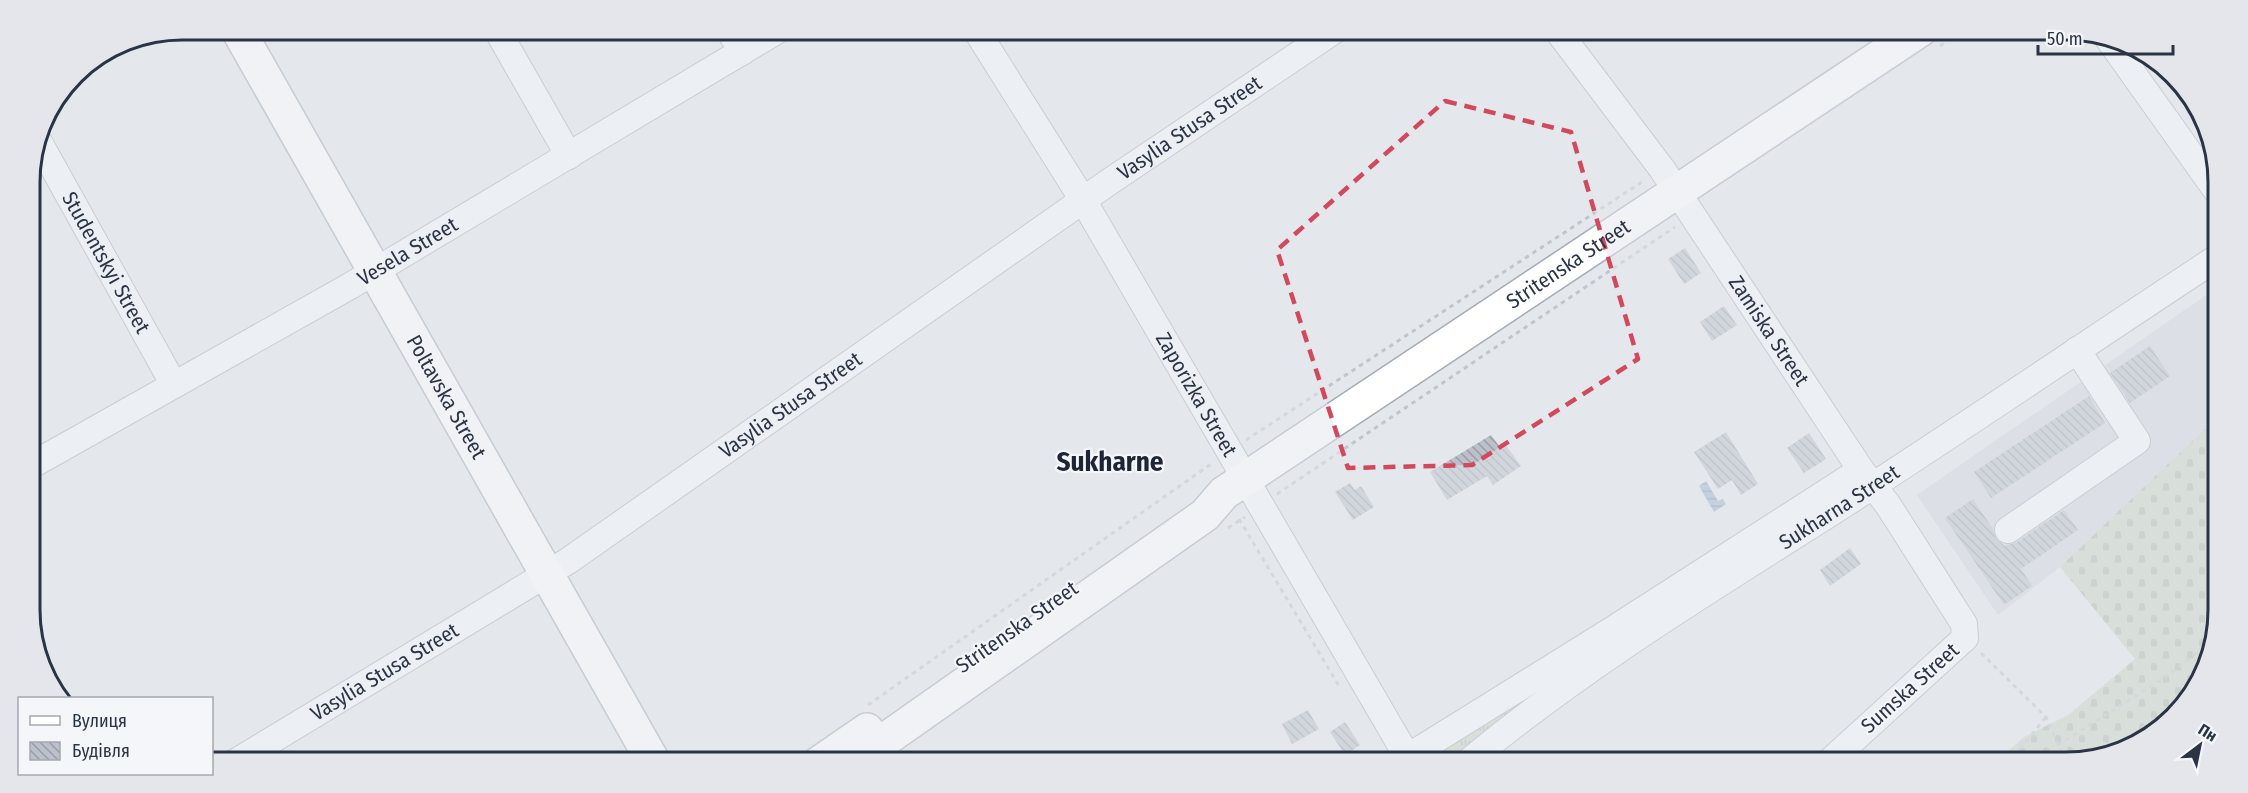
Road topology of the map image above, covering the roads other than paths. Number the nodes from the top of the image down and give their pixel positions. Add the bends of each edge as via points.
1 (1320, 40) edge
2 (1565, 40) edge
3 (1903, 40) edge
4 (244, 41) edge
5 (503, 41) edge
6 (736, 41) edge
7 (983, 41) edge
8 (2116, 50) edge
9 (44, 151) edge
10 (569, 156) junction
11 (2207, 178) edge
12 (1669, 180) junction
13 (1083, 200) junction
14 (2208, 264) edge
15 (375, 270) junction
16 (2077, 350) junction
17 (174, 385) junction
18 (40, 460) edge
19 (1867, 478) junction
20 (1231, 488) junction
21 (2008, 530) dead end
22 (547, 574) junction
23 (1617, 638) junction
24 (1965, 638) joint
25 (252, 752) edge
26 (648, 752) edge
27 (818, 752) edge
28 (868, 752) edge
29 (1399, 752) edge
30 (1421, 752) edge
31 (1481, 752) edge
32 (1840, 752) edge

1 - 13 street, Vasylia Stusa Street
2 - 12 street, Zamiska Street
3 - 12 main road, Stritenska Street
4 - 15 main road, Poltavska Street
5 - 10 street
6 - 10 street, Vesela Street
7 - 13 street, Zaporizka Street
8 - 11 street
9 - 17 street, Studentskyi Street
10 - 15 street, Vesela Street
12 - 19 street, Zamiska Street
12 - 20 main road, Stritenska Street
13 - 20 street, Zaporizka Street
13 - 22 street, Vasylia Stusa Street
14 - 16 street, Sukharna Street
15 - 17 street, Vesela Street
15 - 22 main road, Poltavska Street
16 - 19 street, Sukharna Street
16 - 21 street via 2137,441
17 - 18 street, Vesela Street
19 - 23 street, Sukharna Street
19 - 24 street, Zamiska Street via 1961,617
20 - 27 main road, Stritenska Street via 1197,503
20 - 28 main road, Stritenska Street via 1205,515
20 - 29 street, Zaporizka Street
22 - 25 street, Vasylia Stusa Street
22 - 26 main road, Poltavska Street
23 - 30 street, Sukharna Street
23 - 31 street, Sukharna Street via 1562,688
24 - 32 street, Sumska Street

